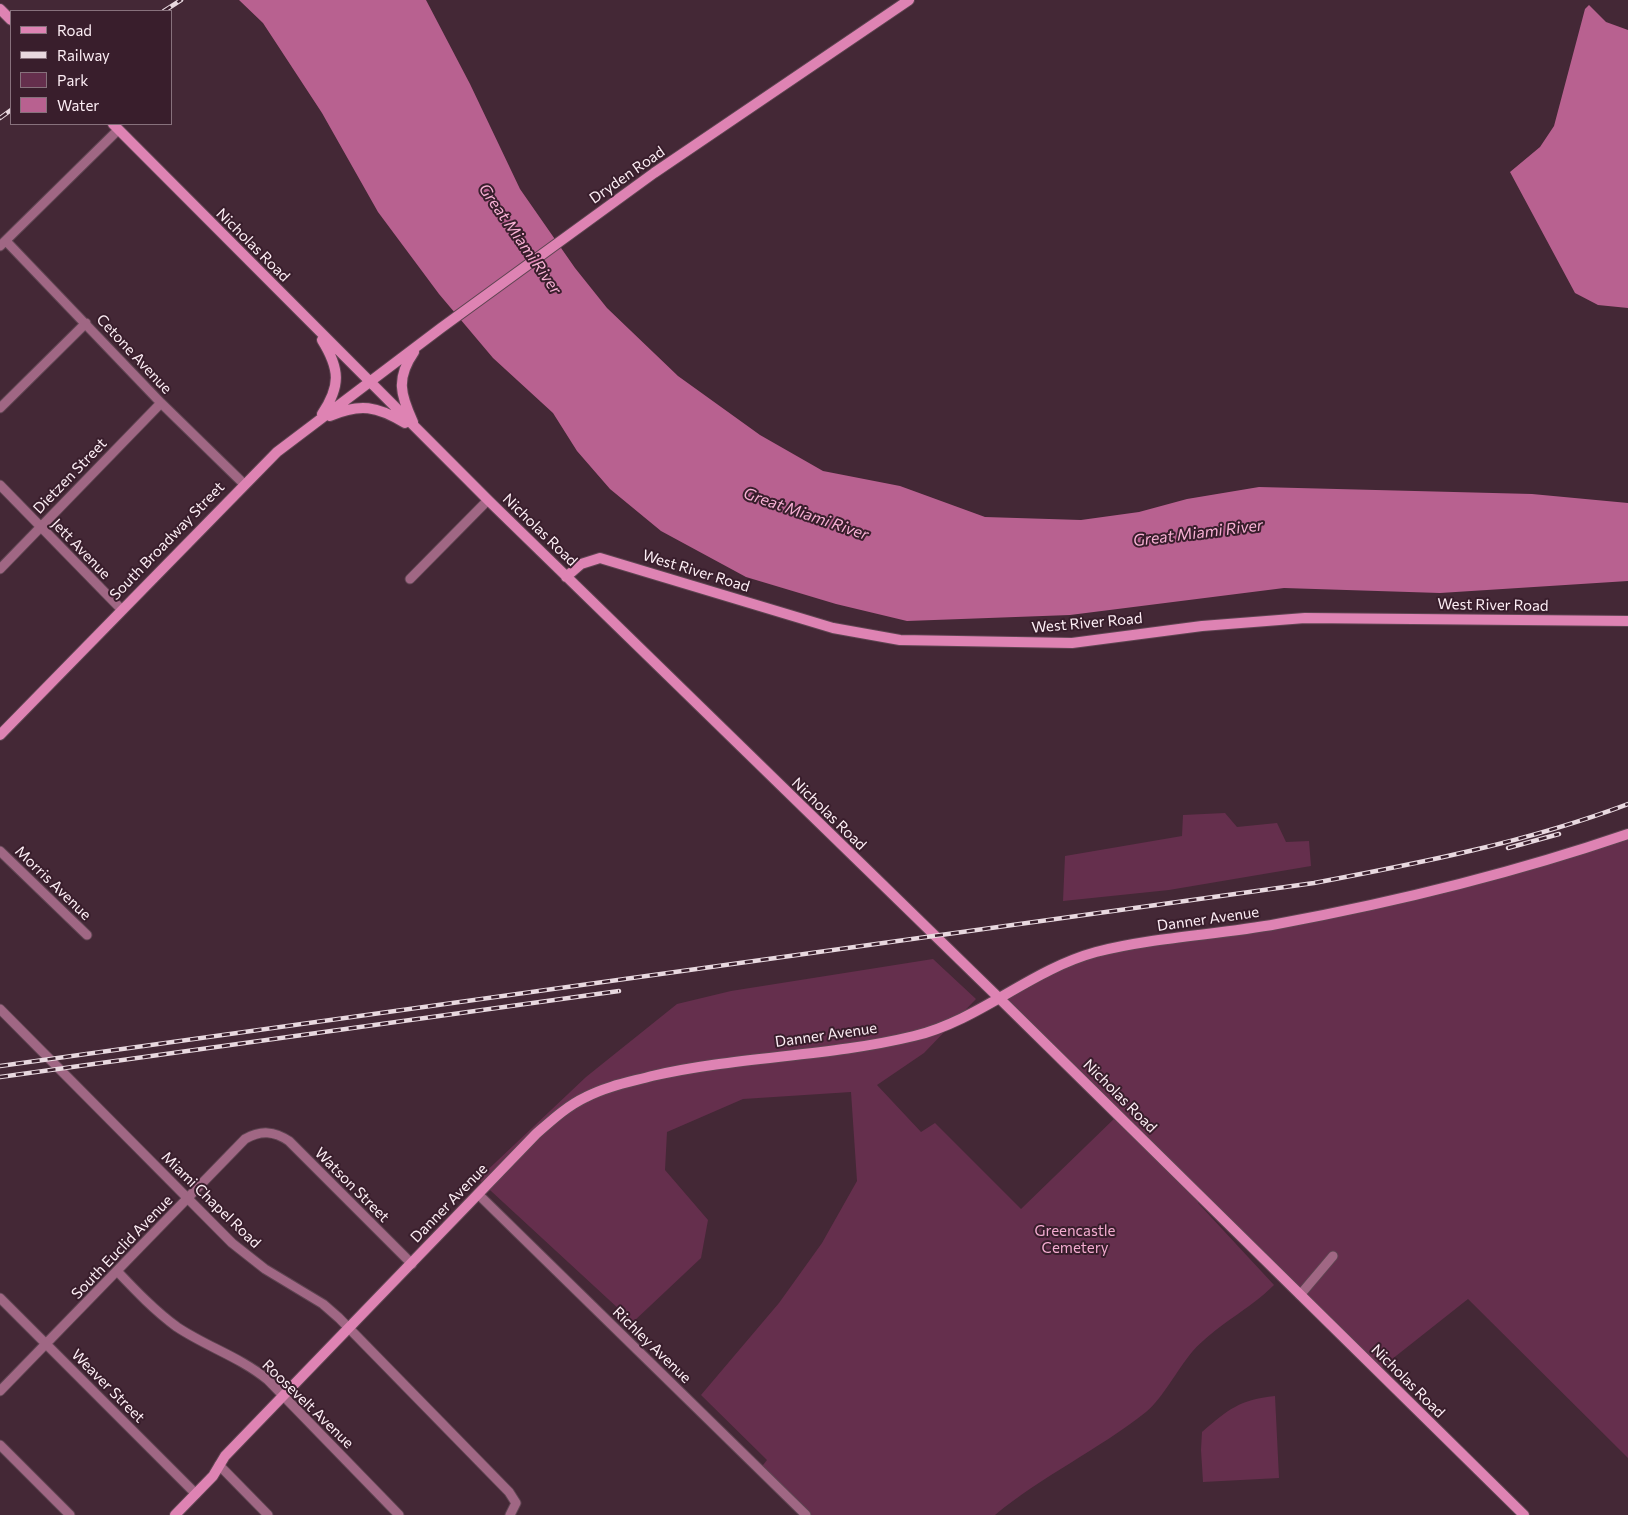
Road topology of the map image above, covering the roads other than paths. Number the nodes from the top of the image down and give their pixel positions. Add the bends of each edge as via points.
1 (909, 0) edge
2 (0, 9) edge
3 (10, 19) edge
4 (115, 127) edge
5 (3, 243) edge
6 (86, 323) junction
7 (316, 330) junction
8 (417, 346) junction
9 (369, 382) junction
10 (160, 403) junction
11 (0, 408) edge
12 (318, 421) junction
13 (417, 429) junction
14 (244, 484) junction
15 (0, 485) edge
16 (488, 500) junction
17 (40, 527) junction
18 (0, 569) edge
19 (566, 577) junction
20 (410, 579) dead end
21 (122, 610) junction
22 (1628, 621) edge
23 (0, 735) edge
24 (1628, 834) edge
25 (0, 851) edge
26 (87, 935) dead end
27 (1000, 999) junction
28 (0, 1009) edge
29 (269, 1133) joint
30 (479, 1194) junction
31 (188, 1198) junction
32 (1333, 1256) dead end
33 (412, 1264) junction
34 (117, 1271) junction
35 (1300, 1295) junction
36 (0, 1298) edge
37 (349, 1328) junction
38 (46, 1344) junction
39 (0, 1392) edge
40 (284, 1395) junction
41 (0, 1444) edge
42 (219, 1465) junction
43 (196, 1494) junction
44 (70, 1515) edge
45 (175, 1515) edge
46 (268, 1515) edge
47 (399, 1515) edge
48 (510, 1515) edge
49 (806, 1515) edge
50 (1524, 1515) edge

1 - 8 street, Dryden Road via 595,216
2 - 3 street
4 - 5 street
4 - 7 street, Nicholas Road
5 - 6 street, Cetone Avenue
6 - 10 street, Cetone Avenue
6 - 11 street
7 - 9 street, Nicholas Road
7 - 12 street via 331,358 337,386
8 - 9 street, Dryden Road
8 - 13 street via 403,370 400,383
9 - 12 street, South Broadway Street
9 - 13 street, Nicholas Road
10 - 14 street, Cetone Avenue
10 - 17 street, Dietzen Street
12 - 13 street via 338,412 367,407 394,416
12 - 14 street, South Broadway Street via 277,452
13 - 16 street, Nicholas Road
14 - 21 street, South Broadway Street
15 - 17 street, Jett Avenue
16 - 19 street, Nicholas Road
16 - 20 street
17 - 18 street, Dietzen Street
17 - 21 street, Jett Avenue
19 - 22 street, West River Road via 581,564 600,558 833,628 874,637 932,642 1072,643 1202,626 1305,618
19 - 27 street, Nicholas Road
21 - 23 street, South Broadway Street
24 - 27 street, Danner Avenue via 1528,866 1348,909 1098,952 1046,971
25 - 26 street, Morris Avenue
27 - 30 street, Danner Avenue via 942,1027 891,1042 704,1066 597,1092 570,1106 547,1125
27 - 35 street, Nicholas Road
28 - 31 street, Miami Chapel Road
29 - 31 street, South Euclid Avenue via 246,1139
29 - 33 street, Watson Street via 289,1141
30 - 33 street, Danner Avenue
30 - 49 street, Richley Avenue
31 - 34 street, South Euclid Avenue
31 - 37 street, Miami Chapel Road via 253,1261 323,1304
32 - 35 street
33 - 37 street, Danner Avenue
34 - 38 street, South Euclid Avenue
34 - 40 street, Roosevelt Avenue via 171,1322 251,1368
35 - 50 street, Nicholas Road
36 - 38 street, Weaver Street
37 - 40 street, Danner Avenue
37 - 48 street, Miami Chapel Road via 516,1500
38 - 39 street, South Euclid Avenue
38 - 43 street, Weaver Street
40 - 42 street, Danner Avenue
40 - 47 street, Roosevelt Avenue
41 - 44 street
42 - 43 street, Danner Avenue
42 - 46 street
43 - 45 street, Danner Avenue

